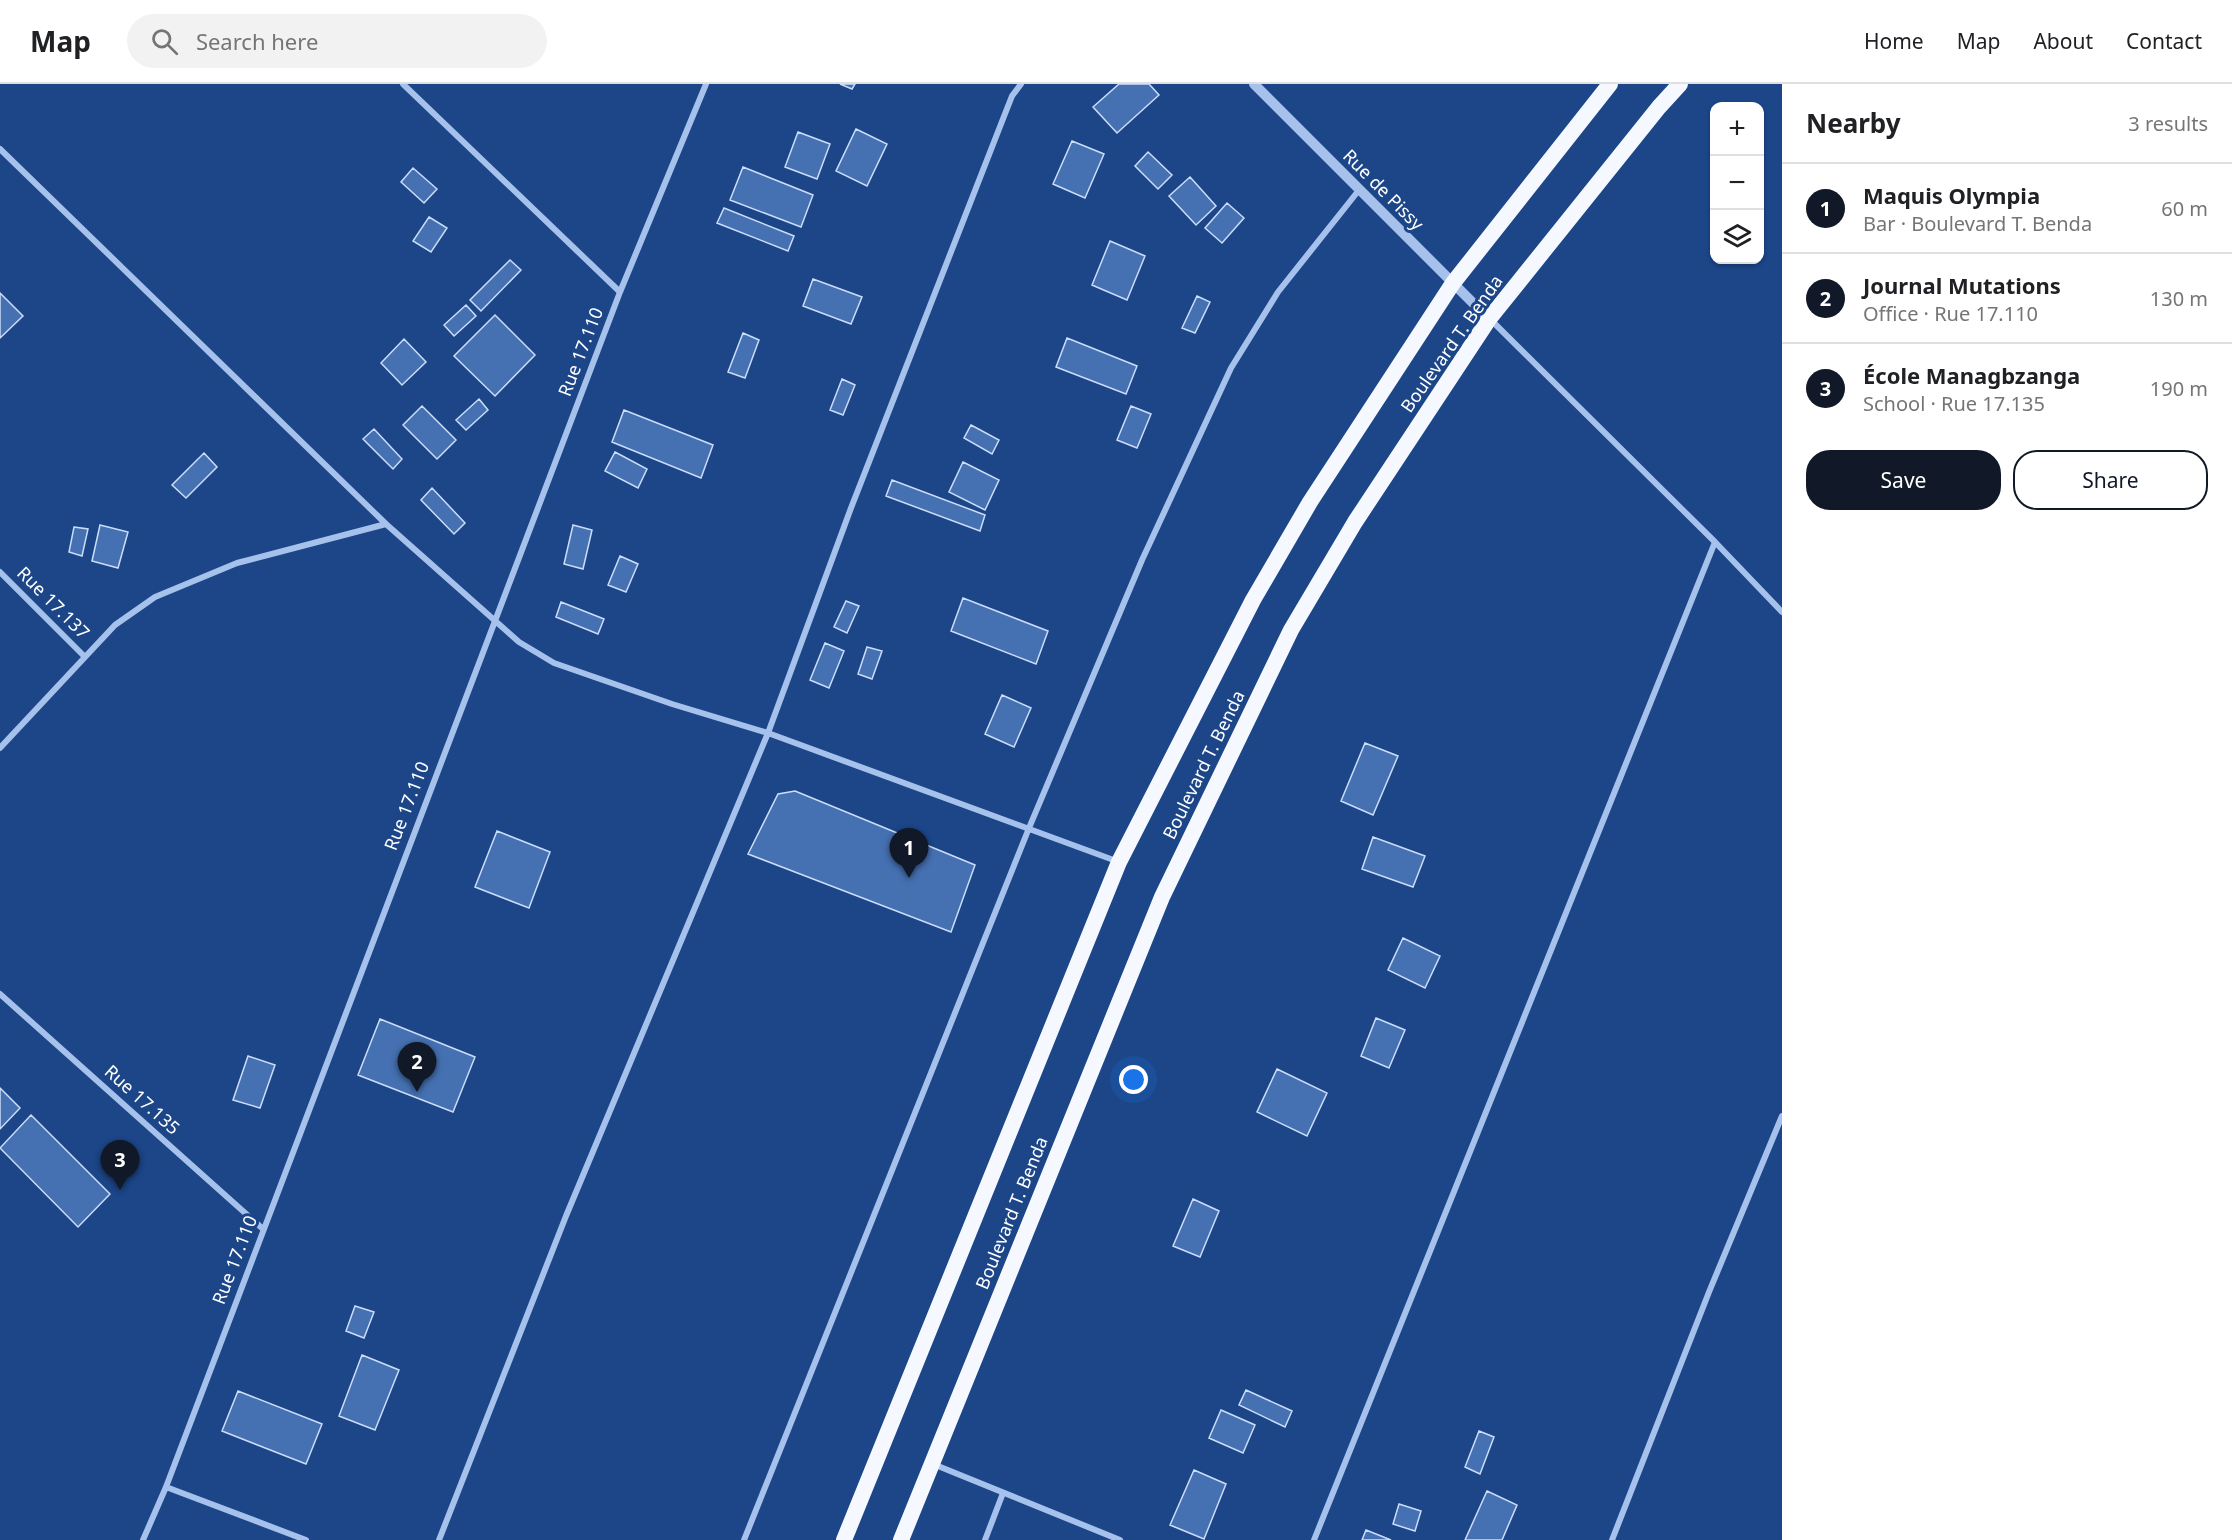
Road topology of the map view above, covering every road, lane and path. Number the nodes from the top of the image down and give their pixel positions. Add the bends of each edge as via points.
1 (402, 84) edge
2 (706, 84) edge
3 (1021, 84) edge
4 (1254, 84) edge
5 (1610, 84) edge
6 (1680, 84) edge
7 (0, 149) edge
8 (1359, 190) junction
9 (1453, 283) junction
10 (620, 292) junction
11 (1490, 319) junction
12 (386, 524) junction
13 (1715, 542) junction
14 (0, 572) edge
15 (1782, 612) edge
16 (495, 618) junction
17 (84, 656) junction
18 (768, 733) junction
19 (0, 748) edge
20 (1029, 828) junction
21 (1119, 862) junction
22 (0, 994) edge
23 (1782, 1116) edge
24 (263, 1229) junction
25 (932, 1464) junction
26 (165, 1487) junction
27 (1003, 1493) junction
28 (143, 1540) edge
29 (306, 1540) edge
30 (439, 1540) edge
31 (744, 1540) edge
32 (844, 1540) edge
33 (901, 1540) edge
34 (985, 1540) edge
35 (1120, 1540) edge
36 (1314, 1540) edge
37 (1612, 1540) edge

1 - 10 street
2 - 10 street, Rue 17.110
3 - 18 street via 1012,96 855,497
4 - 8 street, Rue de Pissy
5 - 9 highway, Boulevard T. Benda
6 - 11 highway, Boulevard T. Benda
7 - 12 street
8 - 9 street, Rue de Pissy
8 - 20 street via 1278,292 1231,368 1142,560
9 - 11 street, Rue de Pissy
9 - 21 highway, Boulevard T. Benda via 1310,502 1253,600
10 - 16 street, Rue 17.110
11 - 13 street
11 - 25 highway, Boulevard T. Benda via 1355,522 1291,630 1162,897
12 - 16 street
12 - 17 street via 237,563 155,597 115,625
13 - 15 street
13 - 36 street
14 - 17 street, Rue 17.137
16 - 18 street via 519,642 554,663
16 - 24 street, Rue 17.110
17 - 19 street
18 - 20 street
18 - 30 street via 566,1215
20 - 21 street
20 - 31 street
21 - 32 highway, Boulevard T. Benda
22 - 24 street, Rue 17.135
23 - 37 street
24 - 26 street, Rue 17.110
25 - 27 street
25 - 33 highway, Boulevard T. Benda
26 - 28 street, Rue 17.110
26 - 29 street
27 - 34 street
27 - 35 street

